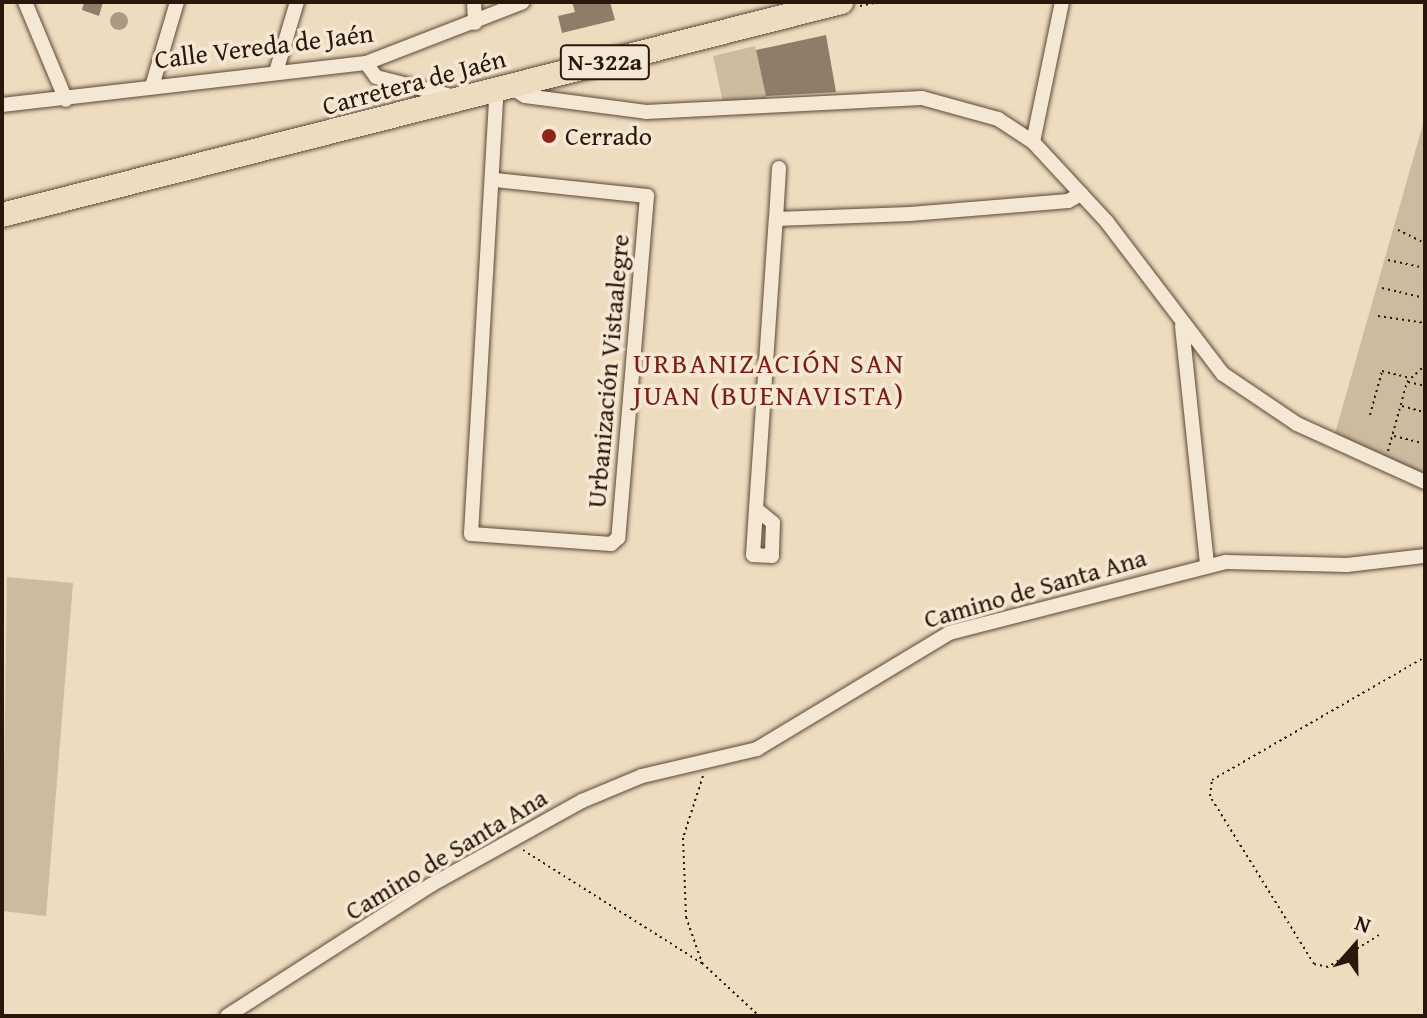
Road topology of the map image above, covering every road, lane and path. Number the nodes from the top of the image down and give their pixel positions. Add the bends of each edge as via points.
1 (25, 2) edge
2 (177, 2) edge
3 (297, 2) edge
4 (474, 2) edge
5 (523, 2) edge
6 (841, 2) edge
7 (1062, 2) edge
8 (779, 10) edge
9 (475, 23) junction
10 (366, 63) junction
11 (276, 72) junction
12 (153, 83) junction
13 (503, 87) junction
14 (459, 98) junction
15 (66, 100) junction
16 (2, 105) edge
17 (1033, 142) junction
18 (779, 168) dead end
19 (495, 180) junction
20 (1081, 194) junction
21 (2, 215) edge
22 (776, 219) junction
23 (1398, 230) dead end
24 (1425, 243) edge
25 (1388, 260) dead end
26 (1425, 268) edge
27 (1382, 288) dead end
28 (1425, 298) edge
29 (1378, 316) dead end
30 (1425, 323) edge
31 (1182, 325) junction
32 (1425, 365) edge
33 (1411, 378) junction
34 (1407, 382) junction
35 (1425, 386) edge
36 (1401, 406) junction
37 (1425, 412) edge
38 (1370, 415) dead end
39 (1393, 436) junction
40 (1425, 444) edge
41 (1384, 463) junction
42 (1425, 482) edge
43 (756, 509) dead end
44 (1425, 556) edge
45 (1207, 565) junction
46 (1425, 657) edge
47 (714, 763) junction
48 (507, 843) junction
49 (1379, 935) dead end
50 (706, 966) junction
51 (227, 1016) edge
52 (759, 1016) edge

1 - 15 street
2 - 12 street
3 - 11 street
4 - 9 street
5 - 9 street, Calle Vereda de Jaén
6 - 8 highway, Carretera de Jaén / N-322a
7 - 17 street
8 - 13 highway, Carretera de Jaén / N-322a
9 - 10 street, Calle Vereda de Jaén
10 - 11 street, Calle Vereda de Jaén
10 - 14 street via 376,77
11 - 12 street, Calle Vereda de Jaén
12 - 15 street, Calle Vereda de Jaén
13 - 14 highway, Carretera de Jaén / N-322a
13 - 17 street via 525,96 646,112 922,98 963,105
13 - 19 street, Urbanización Vistaalegre
14 - 21 highway, Carretera de Jaén / N-322a
15 - 16 street, Calle Vereda de Jaén
17 - 20 street
18 - 22 street
19 - 19 street, Urbanización Vistaalegre via 471,534 611,544 618,538 647,196
20 - 22 street via 957,210
20 - 31 street
22 - 43 street
23 - 24 path
25 - 26 path
27 - 28 path
29 - 30 path
31 - 41 street via 1253,398
31 - 45 street
32 - 33 path
33 - 34 path
33 - 38 path via 1382,371
34 - 35 path
34 - 36 path
36 - 37 path
36 - 39 path
39 - 40 path
39 - 41 path
41 - 42 street
44 - 45 street, Camino de Santa Ana via 1347,565
45 - 47 street, Camino de Santa Ana via 949,633 757,749
46 - 49 path via 1212,780 1210,796 1314,964 1328,967
47 - 48 street, Camino de Santa Ana via 642,776
47 - 50 path via 689,806 679,877
48 - 50 path
48 - 51 street, Camino de Santa Ana
50 - 52 path

